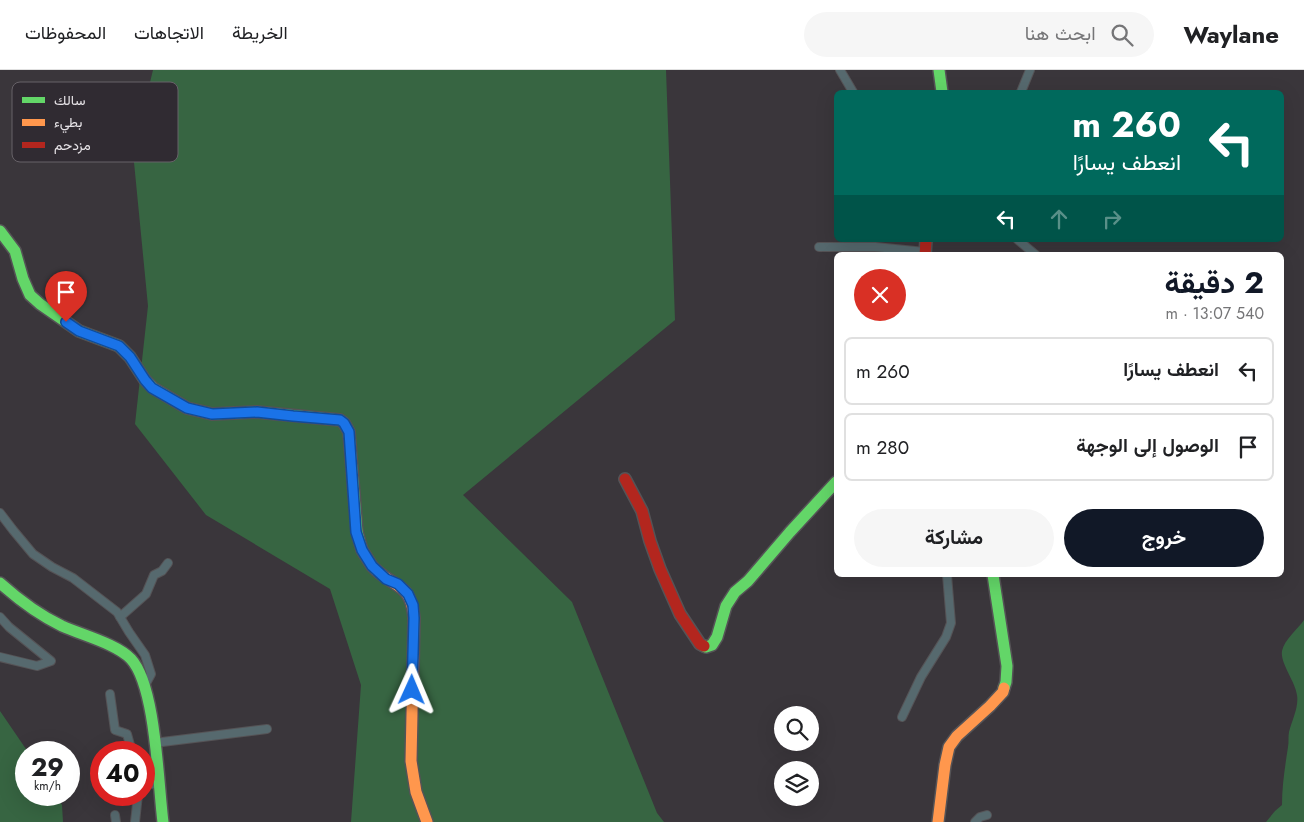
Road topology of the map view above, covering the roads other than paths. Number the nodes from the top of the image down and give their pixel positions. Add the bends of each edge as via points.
1 (840, 70) edge
2 (938, 70) edge
3 (1030, 70) edge
4 (851, 90) edge
5 (942, 90) edge
6 (1022, 90) edge
7 (0, 232) edge
8 (1020, 242) edge
9 (819, 247) dead end
10 (925, 249) edge
11 (1032, 252) edge
12 (625, 479) dead end
13 (834, 484) edge
14 (0, 513) edge
15 (168, 563) dead end
16 (947, 577) edge
17 (993, 577) edge
18 (0, 582) edge
19 (120, 617) junction
20 (0, 618) edge
21 (0, 657) edge
22 (145, 685) junction
23 (110, 694) dead end
24 (902, 717) dead end
25 (267, 729) dead end
26 (129, 741) edge
27 (154, 741) edge
28 (155, 743) edge
29 (155, 754) edge
30 (155, 785) edge
31 (158, 786) junction
32 (136, 806) edge
33 (987, 815) dead end
34 (135, 822) edge
35 (162, 822) edge
36 (427, 822) edge
37 (938, 822) edge
38 (975, 822) edge

1 - 4 street
2 - 5 street
3 - 6 street
7 - 36 street via 15,251 30,295 79,331 119,346 152,388 187,408 212,414 257,412 344,423 349,432 356,532 362,550 372,566 408,594 413,605 412,779
8 - 11 street
9 - 10 street
12 - 13 street via 642,511 660,569 680,614 700,644 706,647 712,645 717,637 726,606 735,592
14 - 19 street via 34,554 73,578
15 - 19 street via 154,575 146,594
16 - 24 street via 951,623
17 - 37 street via 1007,666 1006,682 1003,692 957,736 950,747 944,765
18 - 22 street via 50,620 118,650 132,660
19 - 22 street via 146,655 151,674
20 - 21 street via 51,661 38,666
22 - 27 street
23 - 26 street via 115,730 127,734
25 - 28 street
29 - 31 street
30 - 31 street
31 - 35 street
32 - 34 street
33 - 38 street

